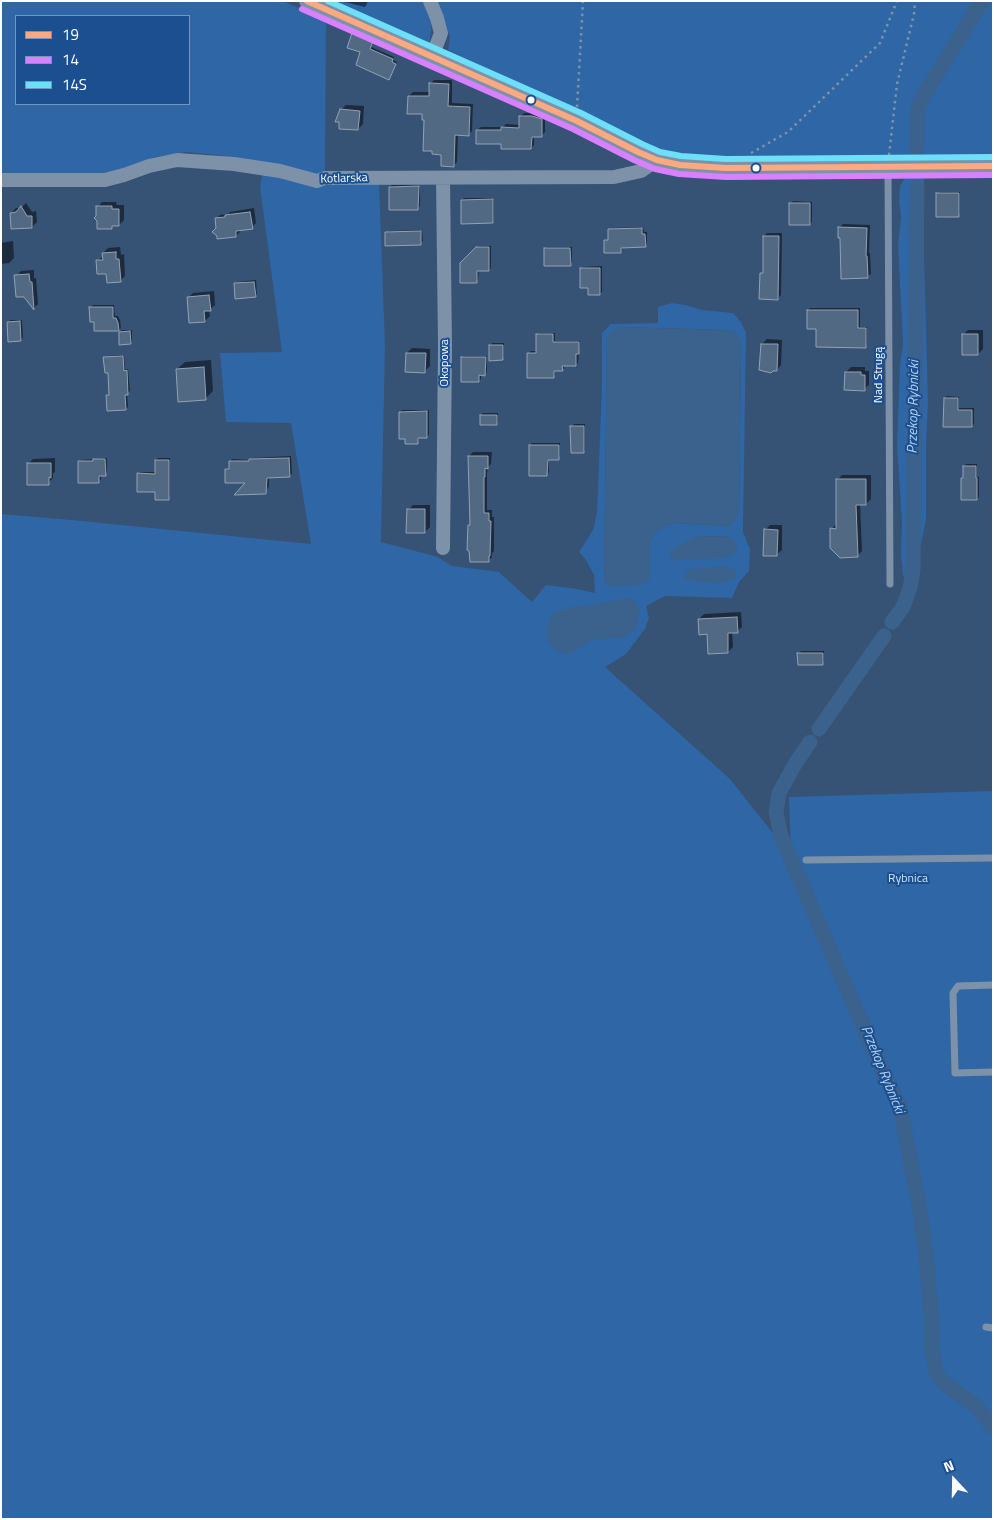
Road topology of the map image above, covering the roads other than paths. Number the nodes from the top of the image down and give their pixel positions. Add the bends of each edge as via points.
1 (306, 1) edge
2 (430, 1) edge
3 (432, 56) junction
4 (658, 160) junction
5 (888, 166) junction
6 (993, 166) edge
7 (443, 178) junction
8 (1, 180) edge
9 (443, 548) dead end
10 (890, 584) dead end
11 (993, 858) edge
12 (806, 860) dead end
13 (993, 985) edge
14 (993, 1072) edge

1 - 3 street
2 - 3 street via 438,18 440,33
3 - 4 street
4 - 5 street via 700,167
4 - 7 street, Kotlarska via 641,171 614,177
5 - 6 street
5 - 10 lane, Nad Strugą
7 - 8 street, Kotlarska via 317,180 234,164 177,160 105,180
7 - 9 street, Okopowa
11 - 12 lane
13 - 14 lane via 958,986 953,993 955,1073

